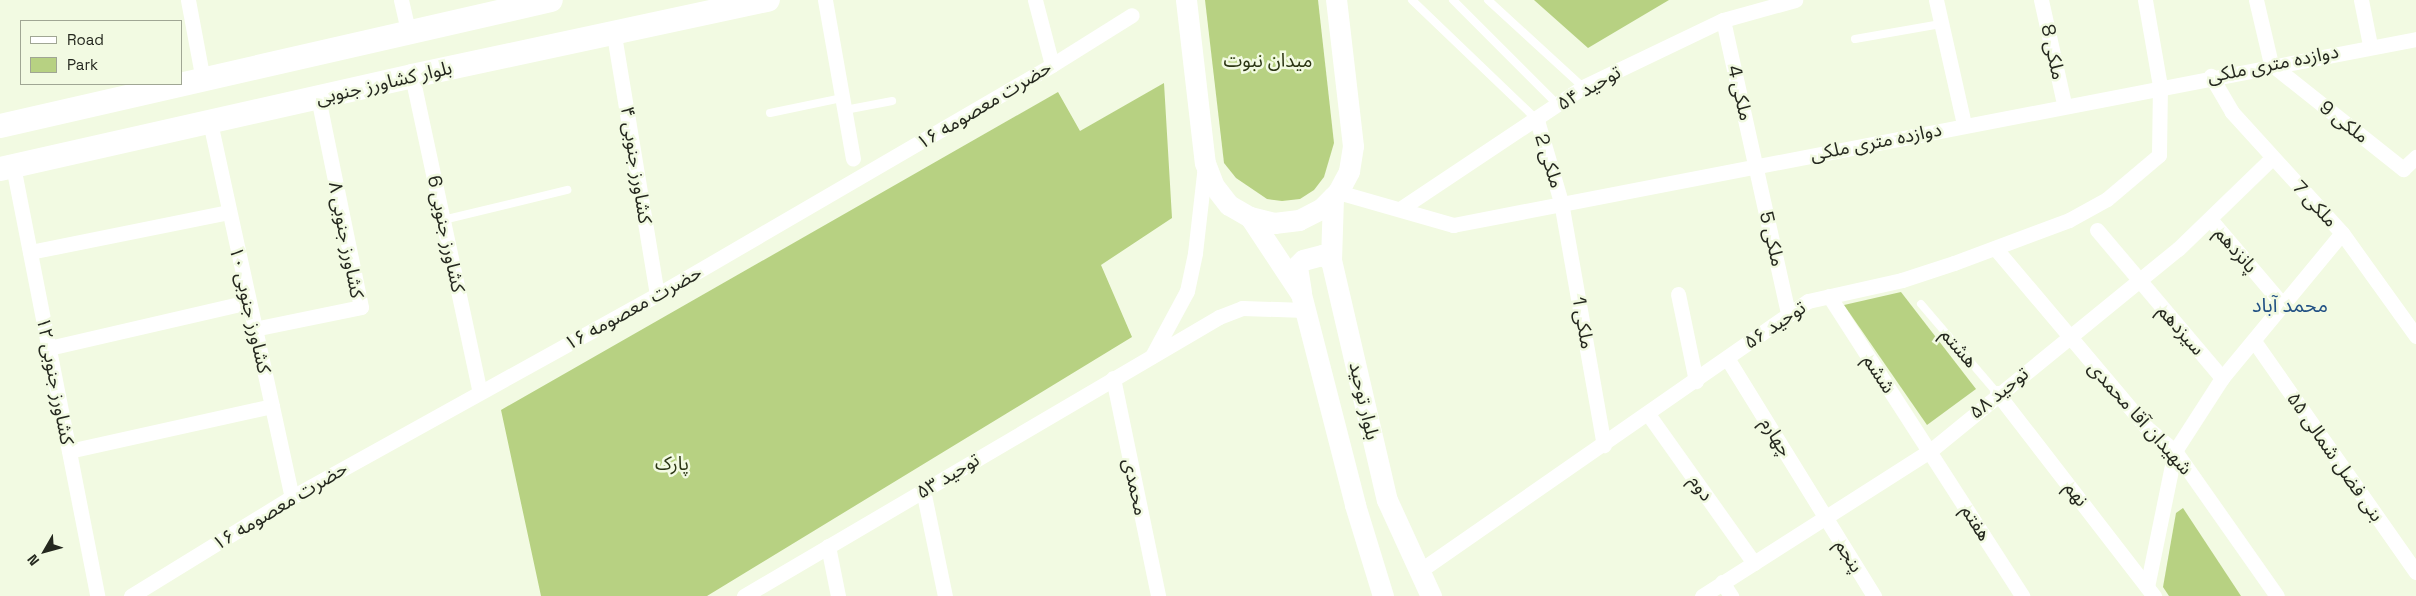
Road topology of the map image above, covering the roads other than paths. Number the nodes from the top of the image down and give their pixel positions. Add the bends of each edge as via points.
1 (188, 0) edge
2 (401, 0) edge
3 (551, 0) edge
4 (768, 0) edge
5 (825, 0) edge
6 (1035, 0) edge
7 (1186, 0) edge
8 (1336, 0) edge
9 (1412, 0) edge
10 (1454, 0) edge
11 (1488, 0) edge
12 (1795, 0) edge
13 (1936, 0) edge
14 (2041, 0) edge
15 (2144, 0) edge
16 (2256, 0) edge
17 (2362, 0) edge
18 (1132, 15) dead end
19 (1723, 20) junction
20 (1941, 24) junction
21 (408, 30) junction
22 (614, 34) junction
23 (2416, 38) edge
24 (1855, 39) dead end
25 (2370, 45) junction
26 (2271, 64) junction
27 (1052, 65) junction
28 (412, 76) junction
29 (2212, 76) junction
30 (204, 80) junction
31 (182, 84) edge
32 (179, 85) edge
33 (2160, 86) junction
34 (1583, 87) junction
35 (318, 98) junction
36 (892, 101) dead end
37 (843, 104) junction
38 (2064, 104) junction
39 (1558, 105) junction
40 (770, 113) dead end
41 (1, 120) edge
42 (1537, 120) junction
43 (210, 122) junction
44 (1964, 124) junction
45 (2416, 157) edge
46 (853, 158) dead end
47 (2272, 158) junction
48 (1205, 163) junction
49 (1756, 166) junction
50 (7, 168) edge
51 (567, 190) dead end
52 (1336, 195) junction
53 (1561, 202) junction
54 (1400, 209) junction
55 (228, 212) junction
56 (1250, 217) junction
57 (2210, 219) junction
58 (443, 220) junction
59 (2096, 230) dead end
60 (2342, 233) junction
61 (1995, 248) junction
62 (30, 252) junction
63 (1331, 260) junction
64 (2140, 282) junction
65 (1678, 294) dead end
66 (657, 295) junction
67 (1829, 296) junction
68 (248, 302) junction
69 (1303, 302) junction
70 (1921, 304) dead end
71 (2282, 304) junction
72 (1788, 312) junction
73 (254, 329) junction
74 (2416, 336) edge
75 (2068, 337) junction
76 (2254, 341) junction
77 (48, 348) junction
78 (1152, 356) junction
79 (1727, 358) junction
80 (1113, 378) junction
81 (2222, 378) junction
82 (1696, 381) junction
83 (480, 392) junction
84 (1997, 393) junction
85 (272, 406) junction
86 (1648, 414) junction
87 (1604, 445) junction
88 (69, 451) junction
89 (1930, 451) junction
90 (2175, 451) junction
91 (924, 490) junction
92 (292, 497) junction
93 (1824, 516) junction
94 (828, 546) junction
95 (1754, 563) junction
96 (1418, 572) junction
97 (2416, 572) edge
98 (1722, 582) junction
99 (2150, 591) edge
100 (97, 596) edge
101 (131, 596) edge
102 (744, 596) edge
103 (838, 596) edge
104 (945, 596) edge
105 (1158, 596) edge
106 (1383, 596) edge
107 (1431, 596) edge
108 (1702, 596) edge
109 (1731, 596) edge
110 (1874, 596) edge
111 (2022, 596) edge
112 (2277, 596) edge

1 - 30 street
2 - 21 street
3 - 21 main road
4 - 22 main road, بلوار کشاورز جنوبی
5 - 37 street
6 - 27 street
7 - 48 main road
8 - 52 main road via 1353,146 1349,171
9 - 42 lane
10 - 39 lane
11 - 34 lane
12 - 19 street, توحید ۵۴
13 - 20 street
14 - 38 street, ملکی 8
15 - 33 street, توحید ۵۶
16 - 26 street
17 - 25 street
18 - 27 street, حضرت معصومه ۱۶
19 - 34 street, توحید ۵۴
19 - 49 street, ملکی 4
20 - 24 lane
20 - 44 street
21 - 30 main road
22 - 28 main road, بلوار کشاورز جنوبی
22 - 66 street, کشاورز جنوبی ۴
23 - 25 street, دوازده متری ملکی
25 - 26 street, دوازده متری ملکی
26 - 29 street, دوازده متری ملکی
26 - 45 street, ملکی 9 via 2403,169
27 - 66 street, حضرت معصومه ۱۶
28 - 35 main road, بلوار کشاورز جنوبی
28 - 58 street, کشاورز جنوبی 6
29 - 33 street, دوازده متری ملکی
29 - 47 street, ملکی 7 via 2232,112
30 - 31 main road
32 - 41 main road
33 - 38 street, دوازده متری ملکی
33 - 61 street, توحید ۵۶ via 2159,155 2107,199 2069,220
34 - 39 street, توحید ۵۴
35 - 43 main road, بلوار کشاورز جنوبی
35 - 73 street, کشاورز جنوبی ۸ via 361,307
36 - 37 lane
37 - 40 lane
37 - 46 street
38 - 44 street, دوازده متری ملکی
39 - 42 street, توحید ۵۴
42 - 53 street, ملکی 2
42 - 54 street, توحید ۵۴
43 - 50 main road, بلوار کشاورز جنوبی
43 - 55 street, کشاورز جنوبی ۱۰
44 - 49 street, دوازده متری ملکی
47 - 57 street, توحید ۵۸
47 - 60 street, ملکی 7
48 - 56 main road via 1214,186 1224,198
48 - 78 street via 1195,253 1187,291
49 - 53 street, دوازده متری ملکی
49 - 72 street, ملکی 5
50 - 62 street, کشاورز جنوبی ۱۲
51 - 58 lane
52 - 54 street, دوازده متری ملکی
52 - 56 main road via 1321,209 1299,220 1274,222
52 - 63 main road, بلوار توحید
53 - 54 street, دوازده متری ملکی via 1454,225
53 - 87 street, ملکی 1
55 - 62 street
55 - 68 street, کشاورز جنوبی ۱۰
56 - 69 main road, بلوار توحید
57 - 64 street, توحید ۵۸
57 - 71 street, پانزدهم
58 - 83 street, کشاورز جنوبی 6
59 - 64 street, سیزدهم
60 - 71 street, ملکی 7
60 - 74 street
61 - 67 street, توحید ۵۶ via 1902,280
61 - 75 street, شهیدان آقا محمدی
62 - 77 street, کشاورز جنوبی ۱۲
63 - 69 main road via 1322,255 1303,260 1297,266
63 - 96 main road, بلوار توحید via 1387,500
64 - 75 street, توحید ۵۸
64 - 81 street, سیزدهم
65 - 82 street
66 - 83 street, حضرت معصومه ۱۶
67 - 72 street, توحید ۵۶ via 1808,301
67 - 89 street, ششم
68 - 73 street, کشاورز جنوبی ۱۰
68 - 77 street
69 - 78 street, توحید ۵۳ via 1242,308 1219,317
69 - 106 main road, بلوار توحید via 1354,505
70 - 84 lane, هشتم
71 - 76 street, ملکی 7
72 - 79 street, توحید ۵۶
73 - 85 street, کشاورز جنوبی ۱۰
75 - 84 street, توحید ۵۸
75 - 90 street, شهیدان آقا محمدی via 2146,427
76 - 81 street, ملکی 7
76 - 97 street, بنی فضل شمالی ۵۵
77 - 88 street, کشاورز جنوبی ۱۲
78 - 80 street, توحید ۵۳
79 - 82 street, توحید ۵۶
79 - 93 street, چهارم
80 - 91 street, توحید ۵۳
80 - 105 street, محمدی
81 - 90 street, ملکی 7
82 - 86 street, توحید ۵۶
83 - 92 street, حضرت معصومه ۱۶
84 - 89 street, توحید ۵۸
84 - 99 street, نهم
85 - 88 street
85 - 92 street, کشاورز جنوبی ۱۰
86 - 87 street, توحید ۵۶
86 - 95 street, دوم
87 - 96 street, توحید ۵۶
88 - 100 street, کشاورز جنوبی ۱۲
89 - 93 street, توحید ۵۸
89 - 111 street, هفتم
90 - 99 street
90 - 112 street, شهیدان آقا محمدی
91 - 94 street, توحید ۵۳
91 - 104 street
92 - 101 street, حضرت معصومه ۱۶
93 - 95 street, توحید ۵۸
93 - 110 street, پنجم
94 - 102 street, توحید ۵۳
94 - 103 street
95 - 98 street, توحید ۵۸
96 - 107 main road, بلوار توحید
98 - 108 street, توحید ۵۸
98 - 109 street

